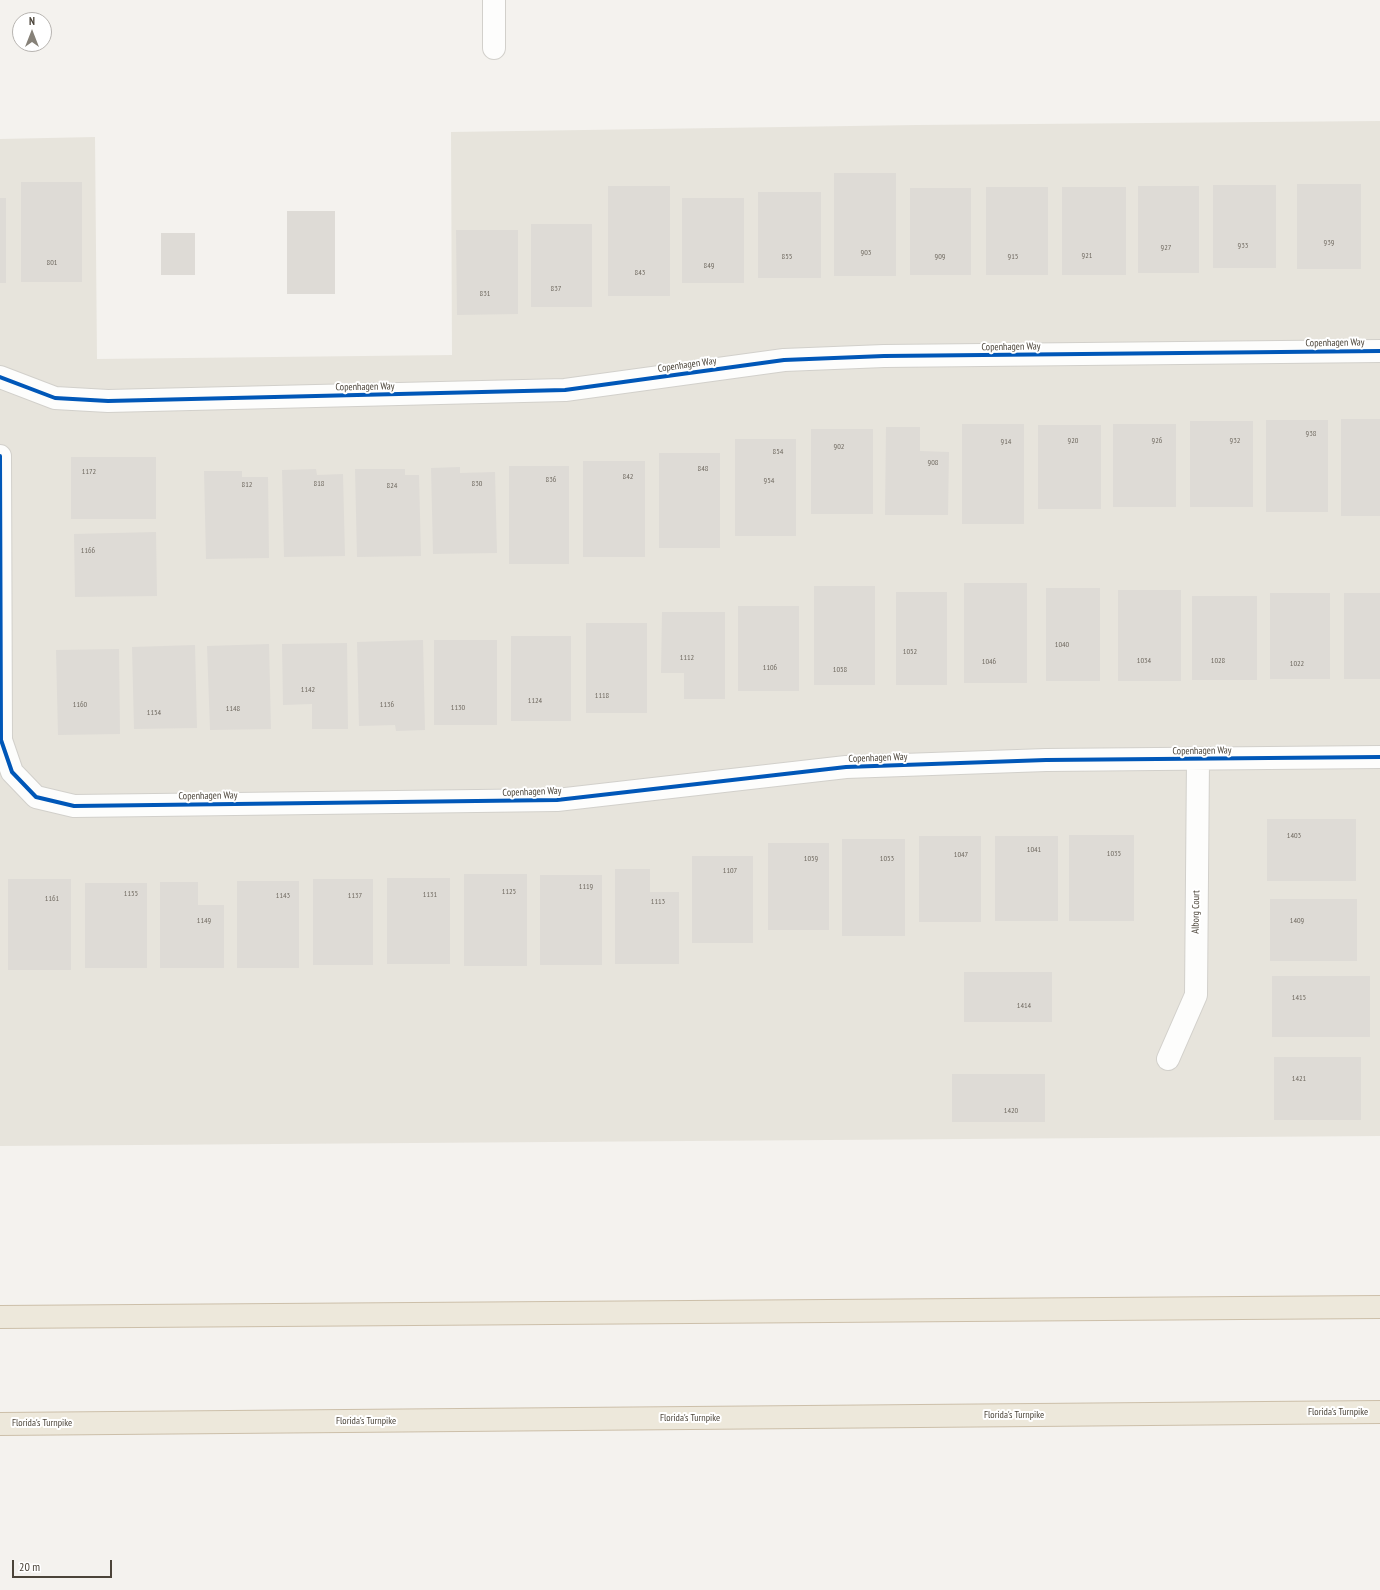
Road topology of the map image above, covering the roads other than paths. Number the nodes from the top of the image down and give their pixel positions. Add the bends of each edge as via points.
1 (494, 0) edge
2 (494, 48) dead end
3 (1380, 351) edge
4 (0, 377) edge
5 (0, 456) edge
6 (1380, 757) edge
7 (1198, 759) junction
8 (1168, 1059) dead end
9 (1380, 1307) edge
10 (0, 1317) edge
11 (1380, 1412) edge
12 (0, 1424) edge

1 - 2 street
3 - 4 street, Copenhagen Way via 884,356 784,360 565,390 108,401 55,398
5 - 7 street, Copenhagen Way via 1,740 12,772 36,797 74,806 557,800 846,767 1046,760
6 - 7 street, Copenhagen Way
7 - 8 street, Alborg Court via 1196,995
9 - 10 highway
11 - 12 highway, Florida's Turnpike

